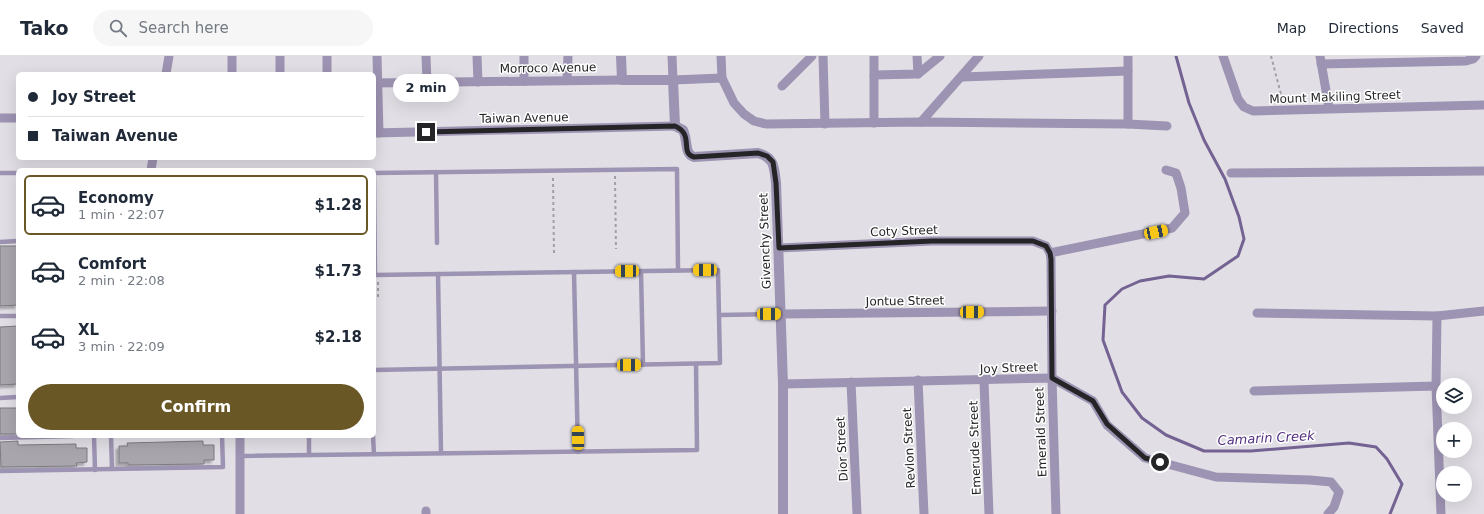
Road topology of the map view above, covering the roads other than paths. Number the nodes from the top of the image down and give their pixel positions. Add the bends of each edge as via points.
1 (169, 56) edge
2 (232, 56) edge
3 (280, 56) edge
4 (327, 56) edge
5 (377, 56) edge
6 (426, 56) edge
7 (477, 56) edge
8 (524, 56) edge
9 (568, 56) edge
10 (621, 56) edge
11 (672, 56) edge
12 (721, 56) edge
13 (812, 56) edge
14 (823, 56) edge
15 (874, 56) edge
16 (917, 56) edge
17 (940, 56) edge
18 (979, 56) edge
19 (1128, 56) edge
20 (1223, 56) edge
21 (1476, 56) edge
22 (1320, 60) edge
23 (1128, 71) junction
24 (166, 72) edge
25 (232, 72) edge
26 (280, 72) edge
27 (327, 72) edge
28 (918, 74) junction
29 (874, 75) junction
30 (962, 77) junction
31 (722, 78) junction
32 (567, 80) junction
33 (622, 80) junction
34 (673, 80) junction
35 (524, 81) junction
36 (478, 82) junction
37 (376, 83) edge
38 (427, 83) junction
39 (782, 86) dead end
40 (1484, 105) edge
41 (1329, 108) junction
42 (0, 118) edge
43 (16, 118) edge
44 (921, 122) junction
45 (874, 123) junction
46 (825, 124) junction
47 (1128, 124) junction
48 (675, 126) junction
49 (1167, 126) dead end
50 (377, 133) edge
51 (1166, 170) dead end
52 (1484, 171) edge
53 (16, 172) edge
54 (436, 172) junction
55 (0, 173) edge
56 (1231, 173) dead end
57 (376, 174) edge
58 (16, 241) edge
59 (0, 242) edge
60 (437, 243) dead end
61 (779, 248) junction
62 (1050, 253) junction
63 (678, 270) junction
64 (641, 271) junction
65 (574, 272) junction
66 (438, 274) junction
67 (376, 275) edge
68 (1052, 311) junction
69 (1484, 311) edge
70 (1257, 313) dead end
71 (781, 314) junction
72 (719, 315) junction
73 (0, 316) edge
74 (16, 316) edge
75 (1437, 316) junction
76 (696, 364) junction
77 (643, 365) junction
78 (576, 366) junction
79 (439, 369) junction
80 (376, 370) edge
81 (1052, 378) junction
82 (1436, 378) edge
83 (918, 380) junction
84 (984, 381) junction
85 (850, 382) junction
86 (783, 384) junction
87 (1436, 386) edge
88 (1254, 391) dead end
89 (16, 397) edge
90 (0, 398) edge
91 (1437, 414) edge
92 (0, 438) edge
93 (16, 438) edge
94 (94, 438) edge
95 (111, 438) edge
96 (222, 438) edge
97 (240, 438) edge
98 (309, 438) edge
99 (373, 438) edge
100 (578, 452) junction
101 (441, 453) junction
102 (374, 454) junction
103 (309, 455) junction
104 (240, 456) junction
105 (112, 469) junction
106 (95, 470) junction
107 (0, 472) edge
108 (240, 514) edge
109 (783, 514) edge
110 (857, 514) edge
111 (924, 514) edge
112 (989, 514) edge
113 (1056, 514) edge
114 (1328, 514) edge
115 (1441, 514) edge

1 - 24 street
2 - 25 street
3 - 26 street
4 - 27 street
5 - 37 street
6 - 38 street
7 - 36 street
8 - 35 street
9 - 32 street
10 - 33 street
11 - 34 street
12 - 31 street
13 - 39 street
14 - 46 street
15 - 29 street
16 - 28 street
17 - 28 street
18 - 30 street
19 - 23 street
20 - 41 street, Mount Makiling Street via 1238,99 1244,107 1253,111
21 - 22 street via 1466,61
22 - 41 street
23 - 30 street
23 - 47 street
28 - 29 street
29 - 45 street
30 - 44 street
31 - 34 street, Morroco Avenue
31 - 46 street via 734,103 754,122
32 - 33 street, Morroco Avenue
32 - 35 street, Morroco Avenue
33 - 34 street, Morroco Avenue
34 - 48 street
35 - 36 street, Morroco Avenue
36 - 38 street, Morroco Avenue
37 - 38 street, Morroco Avenue
37 - 50 street
40 - 41 street, Mount Makiling Street
42 - 43 street
44 - 45 street
44 - 47 street
45 - 46 street
47 - 49 street
48 - 50 street, Taiwan Avenue
48 - 61 street, Givenchy Street via 683,130 690,156 758,153 767,156 773,162
51 - 62 street via 1176,173 1185,213 1172,228
52 - 56 street
53 - 55 lane
54 - 57 lane
54 - 60 lane
54 - 63 lane via 677,170
58 - 59 lane
61 - 62 street, Coty Street via 932,241 1033,241 1046,246
61 - 71 street, Givenchy Street
62 - 68 street, Emerald Street
63 - 64 lane
63 - 72 lane via 718,270
64 - 65 lane
64 - 77 lane
65 - 66 lane
65 - 78 lane
66 - 67 lane
66 - 79 lane
68 - 71 street, Jontue Street
68 - 81 street, Emerald Street
69 - 75 street
70 - 75 street
71 - 72 lane
71 - 86 street, Givenchy Street
72 - 76 lane via 720,363
73 - 74 lane
75 - 82 street
76 - 77 lane
76 - 100 lane via 697,450
77 - 78 lane
78 - 79 lane
78 - 100 lane
79 - 80 lane
79 - 101 lane
81 - 84 street, Joy Street
81 - 113 street, Emerald Street
81 - 114 street, Joy Street via 1093,401 1107,424 1145,458 1216,477 1331,482 1339,492 1334,507
83 - 84 street, Joy Street
83 - 85 street, Joy Street
83 - 111 street, Revlon Street
84 - 112 street, Emerude Street
85 - 86 street, Joy Street
85 - 110 street, Dior Street
86 - 109 street, Givenchy Street
87 - 88 street
89 - 90 lane
91 - 115 street
92 - 93 lane
94 - 106 lane
95 - 105 lane
96 - 105 lane via 223,467
97 - 104 street
98 - 103 lane
99 - 102 lane
100 - 101 lane
101 - 102 lane
102 - 103 lane
103 - 104 lane
104 - 108 street
105 - 106 lane
106 - 107 lane

